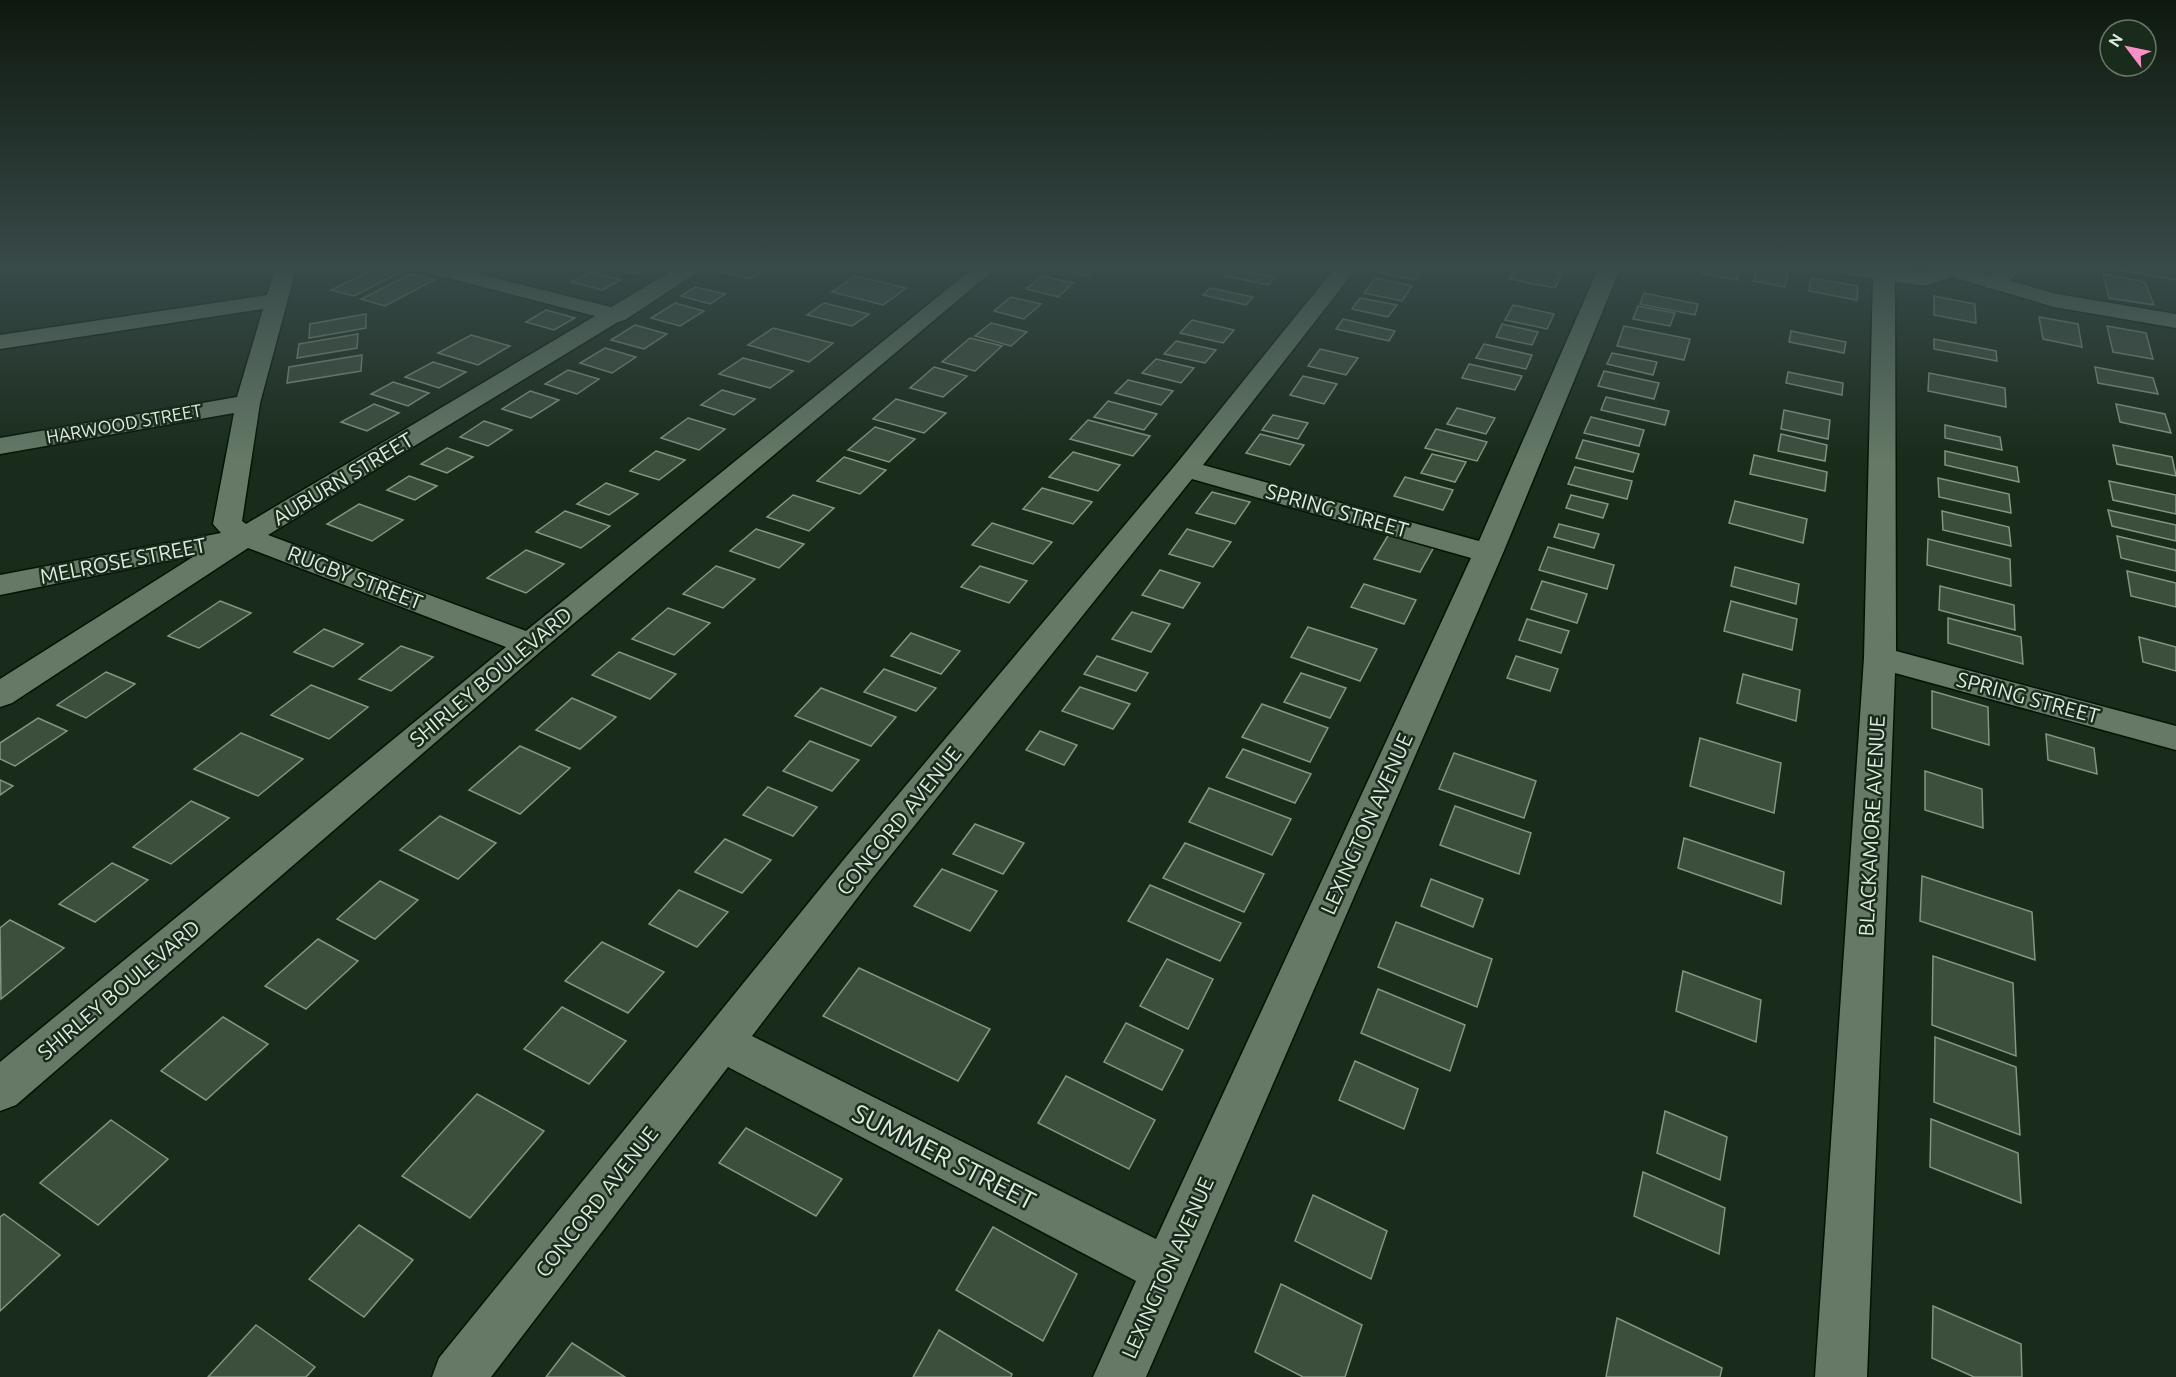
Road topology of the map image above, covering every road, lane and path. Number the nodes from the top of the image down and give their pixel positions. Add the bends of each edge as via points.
1 (58, 333) edge
2 (268, 333) edge
3 (586, 333) edge
4 (905, 333) edge
5 (1293, 333) edge
6 (1581, 333) edge
7 (1883, 333) edge
8 (0, 342) edge
9 (248, 403) junction
10 (0, 446) edge
11 (1186, 469) junction
12 (245, 537) junction
13 (1488, 553) junction
14 (0, 585) edge
15 (530, 644) junction
16 (1880, 658) junction
17 (0, 695) edge
18 (2176, 738) edge
19 (723, 1043) junction
20 (0, 1090) edge
21 (1167, 1271) junction
22 (458, 1377) edge
23 (1119, 1377) edge
24 (1841, 1377) edge

1 - 8 street
2 - 9 street
3 - 12 street, AUBURN STREET
4 - 15 street, SHIRLEY BOULEVARD
5 - 11 street, CONCORD AVENUE
6 - 13 street, LEXINGTON AVENUE
7 - 16 street, BLACKAMORE AVENUE
9 - 10 street, HARWOOD STREET
9 - 12 street via 227,524
11 - 13 street, SPRING STREET
11 - 19 street, CONCORD AVENUE via 858,869
12 - 14 street, MELROSE STREET
12 - 15 street, RUGBY STREET
12 - 17 street, AUBURN STREET
13 - 21 street, LEXINGTON AVENUE
15 - 20 street, SHIRLEY BOULEVARD
16 - 18 street, SPRING STREET
16 - 24 street, BLACKAMORE AVENUE
19 - 21 street, SUMMER STREET
19 - 22 street, CONCORD AVENUE
21 - 23 street, LEXINGTON AVENUE

